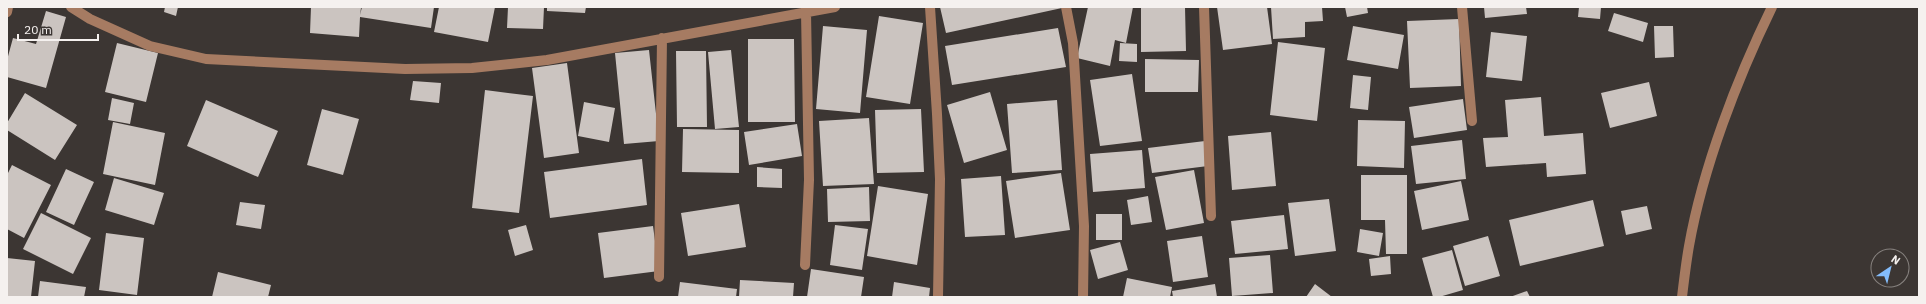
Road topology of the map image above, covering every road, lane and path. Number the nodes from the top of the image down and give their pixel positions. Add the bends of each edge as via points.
1 (8, 7) edge
2 (71, 7) edge
3 (835, 7) edge
4 (930, 7) edge
5 (1066, 7) edge
6 (1204, 7) edge
7 (1462, 7) edge
8 (1772, 7) edge
9 (7, 12) edge
10 (806, 12) junction
11 (662, 38) junction
12 (1472, 121) dead end
13 (1211, 216) dead end
14 (805, 265) dead end
15 (659, 277) dead end
16 (938, 297) edge
17 (1083, 297) edge
18 (1682, 297) edge

1 - 9 street
2 - 11 street via 90,19 150,46 206,59 405,69 472,68 547,60
3 - 10 street
4 - 16 street via 940,179
5 - 17 street via 1074,51 1084,226
6 - 13 street
7 - 12 street
8 - 18 street via 1749,54 1708,170 1689,245
10 - 11 street
10 - 14 street via 809,180
11 - 15 street

